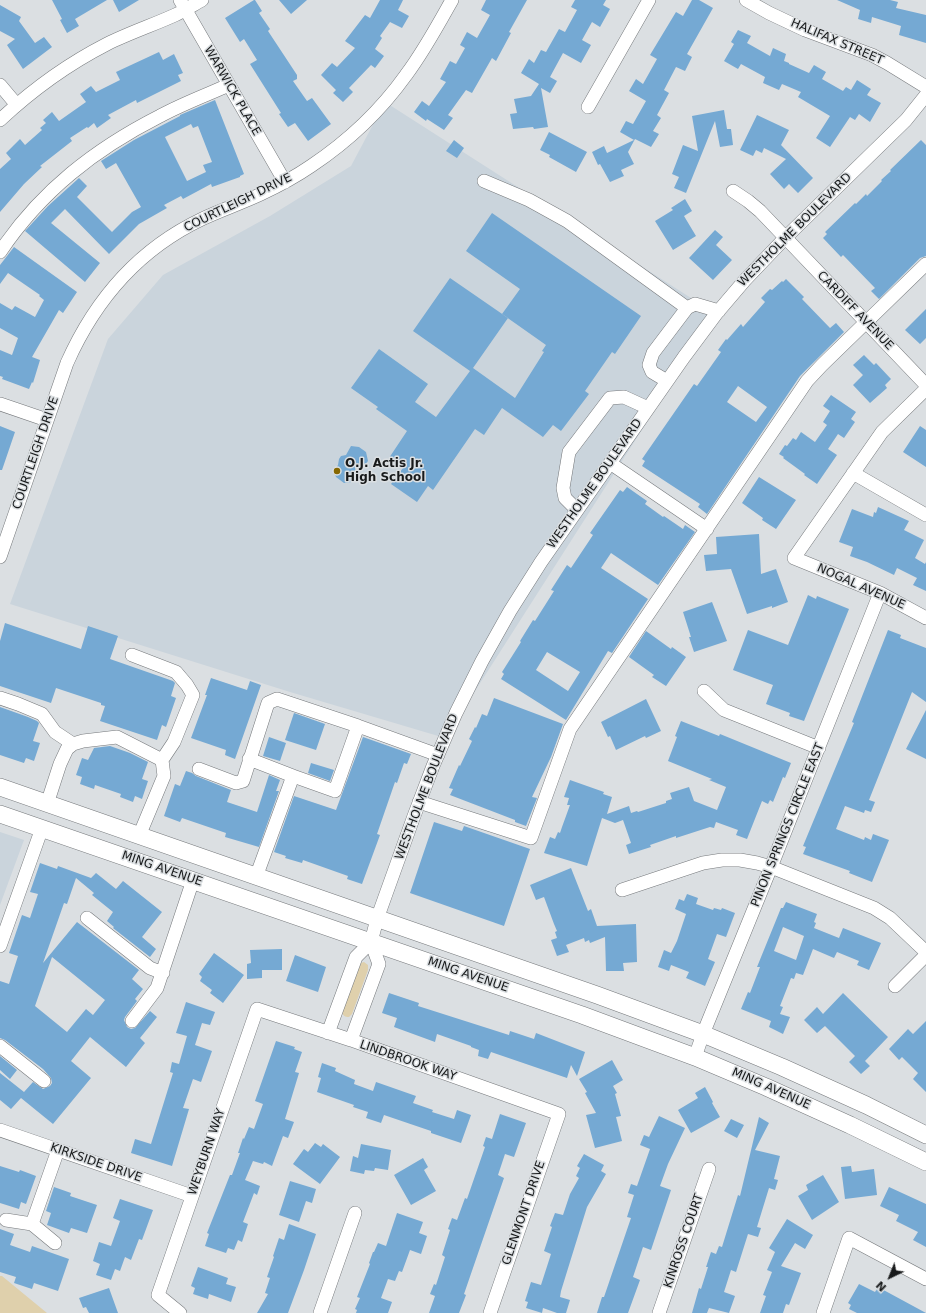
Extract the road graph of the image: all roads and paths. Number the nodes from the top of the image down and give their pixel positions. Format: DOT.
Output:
graph roads {
  1 [pos="202,0"];
  2 [pos="452,0"];
  3 [pos="649,0"];
  4 [pos="746,0"];
  5 [pos="183,5"];
  6 [pos="0,85"];
  7 [pos="229,85"];
  8 [pos="926,88"];
  9 [pos="926,96"];
  10 [pos="16,104"];
  11 [pos="588,107"];
  12 [pos="0,120"];
  13 [pos="484,181"];
  14 [pos="285,182"];
  15 [pos="733,191"];
  16 [pos="785,238"];
  17 [pos="0,252"];
  18 [pos="926,264"];
  19 [pos="687,308"];
  20 [pos="718,311"];
  21 [pos="867,323"];
  22 [pos="667,381"];
  23 [pos="926,384"];
  24 [pos="926,389"];
  25 [pos="0,404"];
  26 [pos="648,408"];
  27 [pos="47,420"];
  28 [pos="610,463"];
  29 [pos="853,473"];
  30 [pos="577,510"];
  31 [pos="926,515"];
  32 [pos="707,528"];
  33 [pos="0,558"];
  34 [pos="880,593"];
  35 [pos="926,618"];
  36 [pos="132,654"];
  37 [pos="704,691"];
  38 [pos="0,698"];
  39 [pos="358,726"];
  40 [pos="72,744"];
  41 [pos="819,748"];
  42 [pos="438,755"];
  43 [pos="249,759"];
  44 [pos="162,760"];
  45 [pos="200,769"];
  46 [pos="293,776"];
  47 [pos="0,787"];
  48 [pos="419,802"];
  49 [pos="46,804"];
  50 [pos="0,814"];
  51 [pos="42,828"];
  52 [pos="139,836"];
  53 [pos="771,867"];
  54 [pos="256,877"];
  55 [pos="193,880"];
  56 [pos="622,890"];
  57 [pos="87,918"];
  58 [pos="377,919"];
  59 [pos="372,942"];
  60 [pos="0,946"];
  61 [pos="926,952"];
  62 [pos="926,955"];
  63 [pos="162,973"];
  64 [pos="895,986"];
  65 [pos="257,1009"];
  66 [pos="132,1021"];
  67 [pos="328,1033"];
  68 [pos="703,1034"];
  69 [pos="351,1040"];
  70 [pos="0,1046"];
  71 [pos="695,1057"];
  72 [pos="44,1081"];
  73 [pos="559,1114"];
  74 [pos="0,1130"];
  75 [pos="926,1135"];
  76 [pos="58,1150"];
  77 [pos="926,1162"];
  78 [pos="709,1169"];
  79 [pos="192,1196"];
  80 [pos="355,1213"];
  81 [pos="6,1220"];
  82 [pos="32,1224"];
  83 [pos="55,1242"];
  84 [pos="926,1279"];
  85 [pos="180,1313"];
  86 [pos="320,1313"];
  87 [pos="490,1313"];
  88 [pos="659,1313"];
  89 [pos="823,1313"];
  1 -- 5 [label="street"];
  2 -- 14 [label="street, COURTLEIGH DRIVE"];
  3 -- 11 [label="street"];
  4 -- 8 [label="street, HALIFAX STREET"];
  5 -- 7 [label="street, WARWICK PLACE"];
  5 -- 10 [label="street"];
  6 -- 10 [label="street"];
  7 -- 14 [label="street, WARWICK PLACE"];
  7 -- 17 [label="street"];
  9 -- 16 [label="street, WESTHOLME BOULEVARD"];
  10 -- 12 [label="street"];
  13 -- 19 [label="street"];
  14 -- 27 [label="street, COURTLEIGH DRIVE"];
  15 -- 16 [label="street, CARDIFF AVENUE"];
  16 -- 20 [label="street, WESTHOLME BOULEVARD"];
  16 -- 21 [label="street, CARDIFF AVENUE"];
  18 -- 21 [label="street"];
  19 -- 20 [label="street"];
  19 -- 22 [label="street"];
  20 -- 22 [label="street, WESTHOLME BOULEVARD"];
  21 -- 23 [label="street, CARDIFF AVENUE"];
  21 -- 32 [label="street"];
  22 -- 26 [label="street, WESTHOLME BOULEVARD"];
  24 -- 29 [label="street"];
  25 -- 27 [label="street"];
  26 -- 28 [label="street, WESTHOLME BOULEVARD"];
  26 -- 30 [label="street"];
  27 -- 33 [label="street, COURTLEIGH DRIVE"];
  28 -- 30 [label="street, WESTHOLME BOULEVARD"];
  28 -- 32 [label="street"];
  29 -- 31 [label="street"];
  29 -- 34 [label="street, NOGAL AVENUE"];
  30 -- 42 [label="street, WESTHOLME BOULEVARD"];
  32 -- 48 [label="street"];
  34 -- 35 [label="street, NOGAL AVENUE"];
  34 -- 41 [label="street, PINON SPRINGS CIRCLE EAST"];
  36 -- 44 [label="street"];
  37 -- 41 [label="street"];
  38 -- 40 [label="street"];
  39 -- 42 [label="street"];
  39 -- 43 [label="street"];
  39 -- 46 [label="street"];
  40 -- 44 [label="street"];
  40 -- 49 [label="street"];
  41 -- 53 [label="street, PINON SPRINGS CIRCLE EAST"];
  42 -- 48 [label="street, WESTHOLME BOULEVARD"];
  43 -- 45 [label="street"];
  43 -- 46 [label="street"];
  44 -- 52 [label="street"];
  46 -- 54 [label="street"];
  47 -- 49 [label="main road, MING AVENUE"];
  48 -- 58 [label="street, WESTHOLME BOULEVARD"];
  49 -- 52 [label="main road, MING AVENUE"];
  50 -- 51 [label="main road, MING AVENUE"];
  51 -- 55 [label="main road, MING AVENUE"];
  51 -- 60 [label="street"];
  52 -- 54 [label="main road, MING AVENUE"];
  53 -- 56 [label="street"];
  53 -- 61 [label="street"];
  53 -- 68 [label="street, PINON SPRINGS CIRCLE EAST"];
  54 -- 58 [label="main road, MING AVENUE"];
  55 -- 59 [label="main road, MING AVENUE"];
  55 -- 63 [label="street"];
  57 -- 63 [label="street"];
  58 -- 59 [label="street, WESTHOLME BOULEVARD"];
  58 -- 68 [label="main road, MING AVENUE"];
  59 -- 67 [label="street"];
  59 -- 69 [label="street, WESTHOLME BOULEVARD"];
  59 -- 71 [label="main road, MING AVENUE"];
  62 -- 64 [label="street"];
  63 -- 66 [label="street"];
  65 -- 67 [label="street, LINDBROOK WAY"];
  65 -- 79 [label="street, WEYBURN WAY"];
  67 -- 69 [label="street, LINDBROOK WAY"];
  68 -- 71 [label="street, PINON SPRINGS CIRCLE EAST"];
  68 -- 75 [label="main road, MING AVENUE"];
  69 -- 73 [label="street, LINDBROOK WAY"];
  70 -- 72 [label="street"];
  71 -- 77 [label="main road, MING AVENUE"];
  73 -- 87 [label="street, GLENMONT DRIVE"];
  74 -- 76 [label="street, KIRKSIDE DRIVE"];
  76 -- 79 [label="street, KIRKSIDE DRIVE"];
  76 -- 82 [label="street"];
  78 -- 88 [label="street, KINROSS COURT"];
  79 -- 85 [label="street, WEYBURN WAY"];
  80 -- 86 [label="street"];
  81 -- 82 [label="street"];
  82 -- 83 [label="street"];
  84 -- 89 [label="street"];
}
